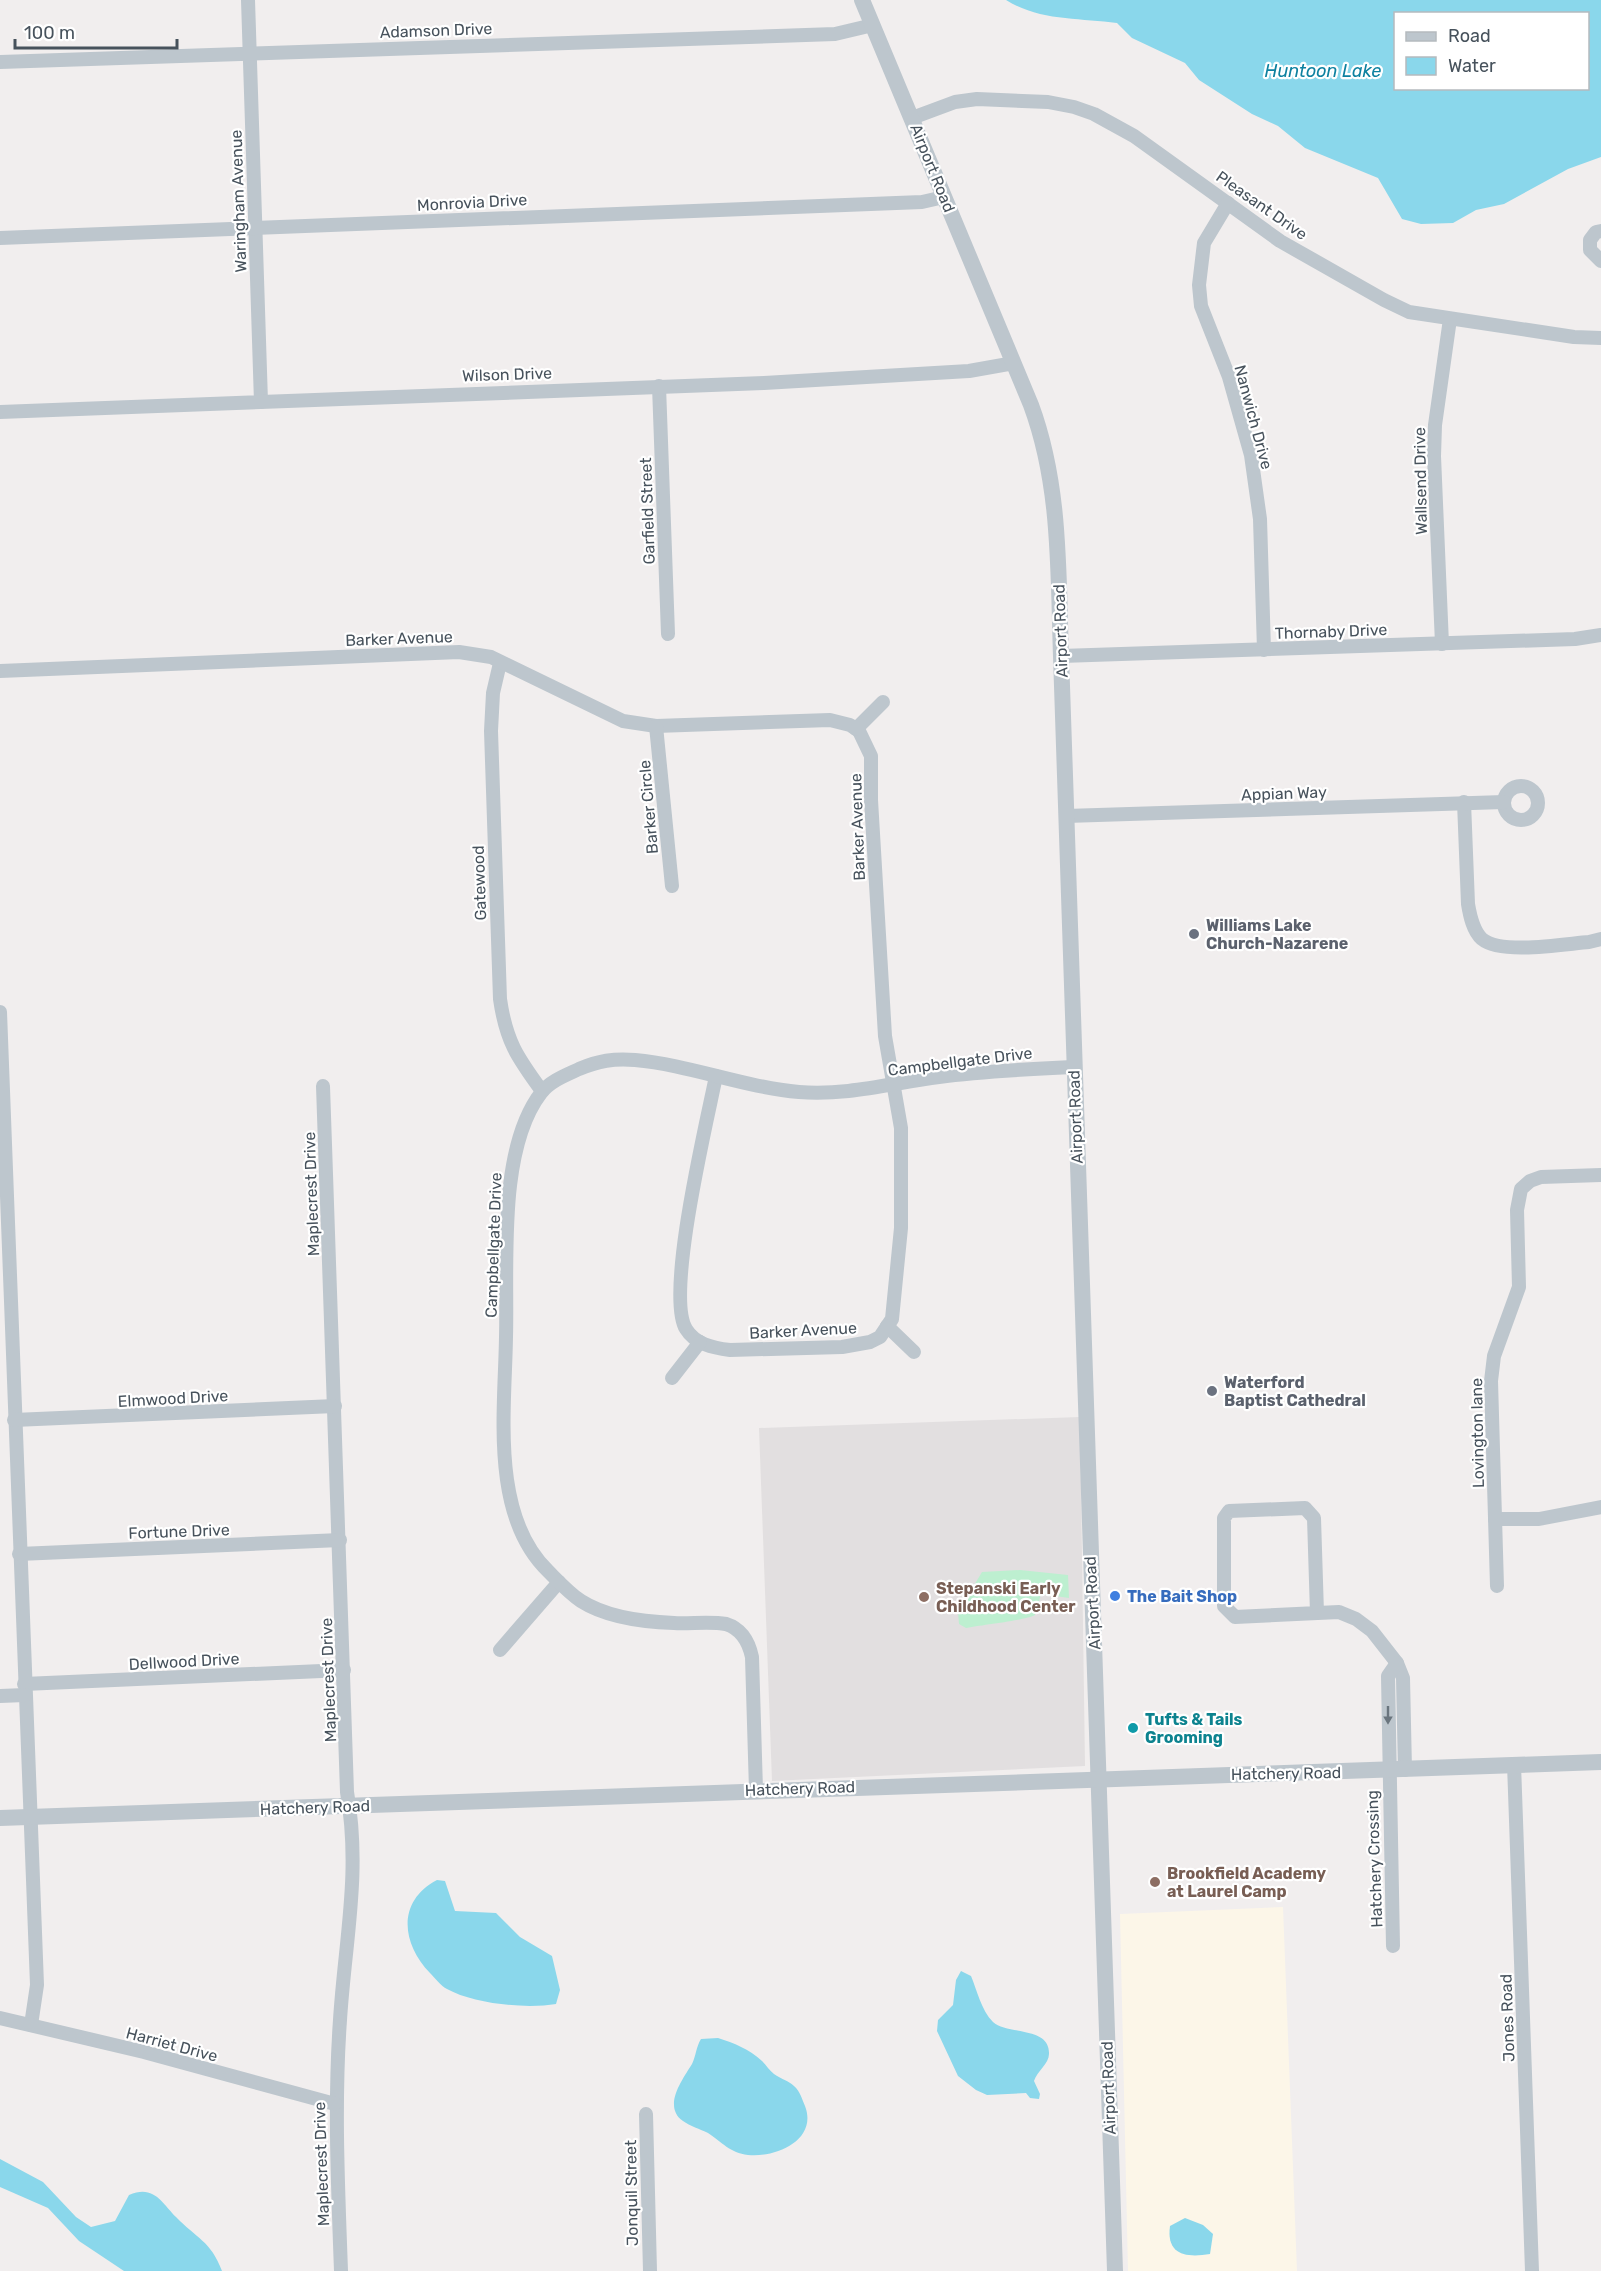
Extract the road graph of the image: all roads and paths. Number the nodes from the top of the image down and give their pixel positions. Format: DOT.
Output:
graph roads {
  1 [pos="248,0"];
  2 [pos="862,0"];
  3 [pos="873,25"];
  4 [pos="250,54"];
  5 [pos="0,62"];
  6 [pos="912,118"];
  7 [pos="944,197"];
  8 [pos="1228,203"];
  9 [pos="255,229"];
  10 [pos="1601,231"];
  11 [pos="0,238"];
  12 [pos="1601,261"];
  13 [pos="1450,319"];
  14 [pos="1601,338"];
  15 [pos="1014,363"];
  16 [pos="659,386"];
  17 [pos="261,402"];
  18 [pos="0,412"];
  19 [pos="668,634"];
  20 [pos="1601,635"];
  21 [pos="1442,644"];
  22 [pos="1264,650"];
  23 [pos="1061,656"];
  24 [pos="500,663"];
  25 [pos="0,671"];
  26 [pos="883,702"];
  27 [pos="657,726"];
  28 [pos="856,729"];
  29 [pos="1464,802"];
  30 [pos="1504,802"];
  31 [pos="1066,816"];
  32 [pos="672,886"];
  33 [pos="1601,939"];
  34 [pos="0,1012"];
  35 [pos="1074,1067"];
  36 [pos="716,1076"];
  37 [pos="323,1086"];
  38 [pos="892,1086"];
  39 [pos="542,1091"];
  40 [pos="1,1095"];
  41 [pos="1601,1175"];
  42 [pos="4,1269"];
  43 [pos="887,1326"];
  44 [pos="700,1342"];
  45 [pos="914,1352"];
  46 [pos="672,1378"];
  47 [pos="335,1406"];
  48 [pos="14,1420"];
  49 [pos="7,1441"];
  50 [pos="1601,1507"];
  51 [pos="1495,1519"];
  52 [pos="340,1540"];
  53 [pos="19,1554"];
  54 [pos="559,1582"];
  55 [pos="1497,1586"];
  56 [pos="1317,1613"];
  57 [pos="500,1650"];
  58 [pos="1397,1663"];
  59 [pos="344,1670"];
  60 [pos="25,1690"];
  61 [pos="0,1696"];
  62 [pos="1601,1762"];
  63 [pos="1514,1764"];
  64 [pos="1405,1770"];
  65 [pos="1388,1771"];
  66 [pos="1097,1778"];
  67 [pos="756,1790"];
  68 [pos="350,1805"];
  69 [pos="30,1817"];
  70 [pos="0,1818"];
  71 [pos="1393,1946"];
  72 [pos="0,2018"];
  73 [pos="31,2025"];
  74 [pos="335,2104"];
  75 [pos="646,2114"];
  76 [pos="341,2271"];
  77 [pos="650,2271"];
  78 [pos="1115,2271"];
  79 [pos="1532,2271"];
  1 -- 4 [label="street, Waringham Avenue"];
  2 -- 3 [label="street, Airport Road"];
  3 -- 4 [label="street, Adamson Drive"];
  3 -- 6 [label="street, Airport Road"];
  4 -- 5 [label="street, Adamson Drive"];
  4 -- 9 [label="street, Waringham Avenue"];
  6 -- 7 [label="street, Airport Road"];
  6 -- 8 [label="street, Pleasant Drive"];
  7 -- 9 [label="street, Monrovia Drive"];
  7 -- 15 [label="street, Airport Road"];
  8 -- 13 [label="street, Pleasant Drive"];
  8 -- 22 [label="street, Nanwich Drive"];
  9 -- 11 [label="street, Monrovia Drive"];
  9 -- 17 [label="street, Waringham Avenue"];
  10 -- 12 [label="street"];
  13 -- 14 [label="street, Pleasant Drive"];
  13 -- 21 [label="street, Wallsend Drive"];
  15 -- 16 [label="street, Wilson Drive"];
  15 -- 23 [label="street, Airport Road"];
  16 -- 17 [label="street, Wilson Drive"];
  16 -- 19 [label="street, Garfield Street"];
  17 -- 18 [label="street, Wilson Drive"];
  20 -- 21 [label="street, Thornaby Drive"];
  21 -- 22 [label="street, Thornaby Drive"];
  22 -- 23 [label="street, Thornaby Drive"];
  23 -- 31 [label="street, Airport Road"];
  24 -- 25 [label="street, Barker Avenue"];
  24 -- 27 [label="street, Barker Avenue"];
  24 -- 39 [label="street, Gatewood"];
  26 -- 28 [label="street"];
  27 -- 28 [label="street, Barker Avenue"];
  27 -- 32 [label="street, Barker Circle"];
  28 -- 38 [label="street, Barker Avenue"];
  29 -- 30 [label="street, Appian Way"];
  29 -- 31 [label="street, Appian Way"];
  29 -- 33 [label="street"];
  31 -- 35 [label="street, Airport Road"];
  34 -- 40 [label="street"];
  35 -- 38 [label="street, Campbellgate Drive"];
  35 -- 66 [label="street, Airport Road"];
  36 -- 38 [label="street, Campbellgate Drive"];
  36 -- 39 [label="street, Campbellgate Drive"];
  36 -- 44 [label="street"];
  37 -- 47 [label="street, Maplecrest Drive"];
  38 -- 43 [label="street, Barker Avenue"];
  39 -- 54 [label="street, Campbellgate Drive"];
  40 -- 42 [label="street"];
  41 -- 51 [label="street, Lovington lane"];
  42 -- 48 [label="street"];
  43 -- 44 [label="street, Barker Avenue"];
  43 -- 45 [label="street"];
  44 -- 46 [label="street"];
  47 -- 48 [label="street, Elmwood Drive"];
  47 -- 52 [label="street, Maplecrest Drive"];
  48 -- 49 [label="street"];
  49 -- 53 [label="street"];
  50 -- 51 [label="street"];
  51 -- 55 [label="street, Lovington lane"];
  52 -- 53 [label="street, Fortune Drive"];
  52 -- 59 [label="street, Maplecrest Drive"];
  53 -- 60 [label="street"];
  54 -- 57 [label="street"];
  54 -- 67 [label="street, Campbellgate Drive"];
  56 -- 56 [label="street"];
  56 -- 58 [label="street"];
  58 -- 64 [label="street"];
  58 -- 65 [label="street, Hatchery Crossing, one-way"];
  59 -- 60 [label="street, Dellwood Drive"];
  59 -- 68 [label="street, Maplecrest Drive"];
  60 -- 61 [label="street, Dellwood Drive"];
  60 -- 69 [label="street"];
  62 -- 63 [label="street, Hatchery Road"];
  63 -- 64 [label="street, Hatchery Road"];
  63 -- 79 [label="street, Jones Road"];
  64 -- 65 [label="street, Hatchery Road"];
  65 -- 66 [label="street, Hatchery Road"];
  65 -- 71 [label="street, Hatchery Crossing"];
  66 -- 67 [label="street, Hatchery Road"];
  66 -- 78 [label="street, Airport Road"];
  67 -- 68 [label="street, Hatchery Road"];
  68 -- 69 [label="street, Hatchery Road"];
  68 -- 74 [label="street, Maplecrest Drive"];
  69 -- 70 [label="street, Hatchery Road"];
  69 -- 73 [label="street"];
  72 -- 73 [label="street, Harriet Drive"];
  73 -- 74 [label="street, Harriet Drive"];
  74 -- 76 [label="street, Maplecrest Drive"];
  75 -- 77 [label="street, Jonquil Street"];
}
